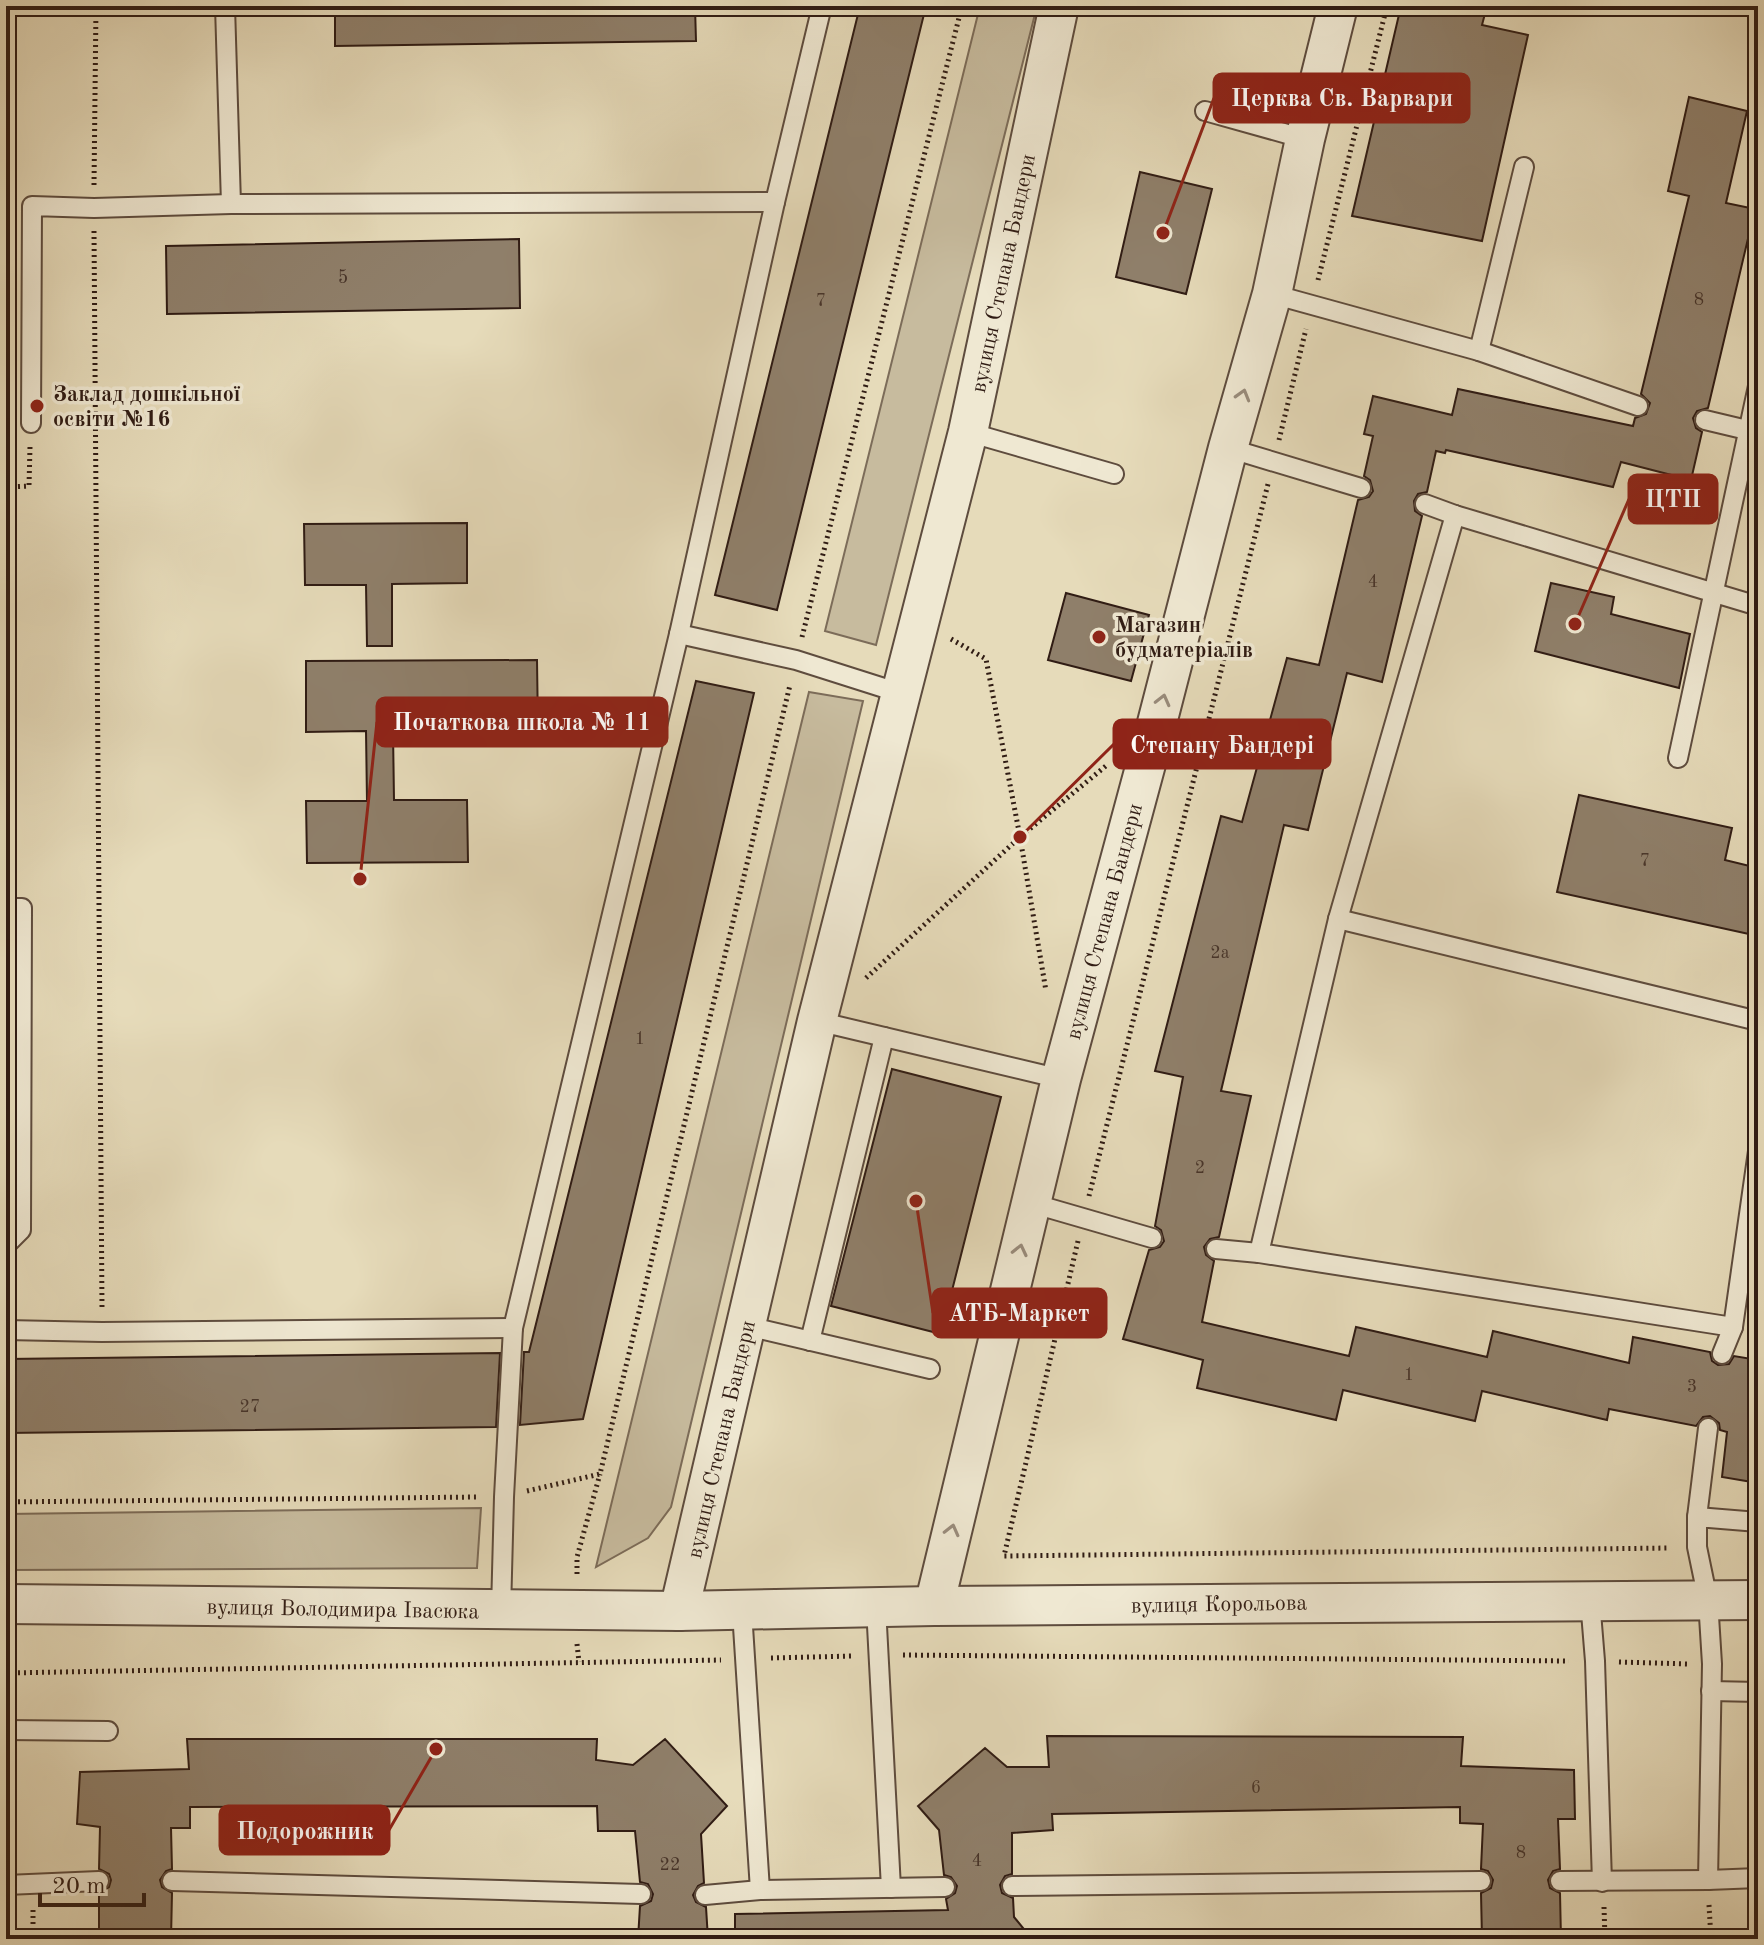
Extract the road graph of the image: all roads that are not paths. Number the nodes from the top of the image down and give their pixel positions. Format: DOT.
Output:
graph roads {
  1 [pos="225,6"];
  2 [pos="822,6"];
  3 [pos="1059,6"];
  4 [pos="1338,6"];
  5 [pos="1205,111"];
  6 [pos="1305,139"];
  7 [pos="1524,167"];
  8 [pos="775,202"];
  9 [pos="231,204"];
  10 [pos="1272,294"];
  11 [pos="1479,351"];
  12 [pos="1758,386"];
  13 [pos="1638,406"];
  14 [pos="1705,420"];
  15 [pos="31,423"];
  16 [pos="1747,430"];
  17 [pos="968,432"];
  18 [pos="1228,448"];
  19 [pos="1114,474"];
  20 [pos="1361,488"];
  21 [pos="1425,504"];
  22 [pos="1455,515"];
  23 [pos="1713,592"];
  24 [pos="1758,606"];
  25 [pos="679,634"];
  26 [pos="903,694"];
  27 [pos="1678,758"];
  28 [pos="6,908"];
  29 [pos="1338,919"];
  30 [pos="817,1021"];
  31 [pos="1758,1021"];
  32 [pos="884,1037"];
  33 [pos="1061,1079"];
  34 [pos="1758,1151"];
  35 [pos="1031,1203"];
  36 [pos="1152,1238"];
  37 [pos="6,1245"];
  38 [pos="1216,1249"];
  39 [pos="1259,1253"];
  40 [pos="747,1326"];
  41 [pos="1733,1327"];
  42 [pos="513,1328"];
  43 [pos="6,1330"];
  44 [pos="810,1341"];
  45 [pos="1722,1354"];
  46 [pos="930,1369"];
  47 [pos="1708,1428"];
  48 [pos="1697,1517"];
  49 [pos="1758,1522"];
  50 [pos="1590,1600"];
  51 [pos="1708,1600"];
  52 [pos="1758,1600"];
  53 [pos="6,1604"];
  54 [pos="934,1606"];
  55 [pos="876,1607"];
  56 [pos="501,1611"];
  57 [pos="679,1611"];
  58 [pos="742,1611"];
  59 [pos="1711,1691"];
  60 [pos="1758,1692"];
  61 [pos="6,1730"];
  62 [pos="108,1731"];
  63 [pos="1758,1878"];
  64 [pos="1708,1880"];
  65 [pos="99,1881"];
  66 [pos="172,1881"];
  67 [pos="1481,1881"];
  68 [pos="1560,1881"];
  69 [pos="1602,1882"];
  70 [pos="6,1885"];
  71 [pos="1012,1886"];
  72 [pos="945,1887"];
  73 [pos="891,1888"];
  74 [pos="760,1890"];
  75 [pos="641,1894"];
  76 [pos="727,1894"];
  77 [pos="705,1895"];
  78 [pos="728,1914"];
  1 -- 9 [label="lane"];
  2 -- 8 [label="lane"];
  3 -- 17 [label="street, вулиця Степана Бандери"];
  4 -- 6 [label="street, вулиця Степана Бандери"];
  5 -- 6 [label="lane"];
  6 -- 10 [label="street, вулиця Степана Бандери"];
  7 -- 11 [label="lane"];
  8 -- 9 [label="lane"];
  8 -- 25 [label="lane"];
  9 -- 15 [label="lane"];
  10 -- 11 [label="lane"];
  18 -- 10 [label="street, вулиця Степана Бандери, one-way"];
  11 -- 13 [label="lane"];
  12 -- 16 [label="lane"];
  14 -- 16 [label="lane"];
  16 -- 23 [label="lane"];
  17 -- 19 [label="lane"];
  17 -- 26 [label="street, вулиця Степана Бандери"];
  18 -- 20 [label="lane"];
  33 -- 18 [label="street, вулиця Степана Бандери, one-way"];
  21 -- 22 [label="lane"];
  22 -- 23 [label="lane"];
  22 -- 29 [label="lane"];
  23 -- 24 [label="lane"];
  23 -- 27 [label="lane"];
  25 -- 26 [label="lane"];
  25 -- 42 [label="lane"];
  26 -- 30 [label="street, вулиця Степана Бандери"];
  28 -- 37 [label="lane"];
  29 -- 31 [label="lane"];
  29 -- 39 [label="lane"];
  30 -- 32 [label="lane"];
  30 -- 40 [label="street, вулиця Степана Бандери"];
  32 -- 33 [label="lane"];
  32 -- 44 [label="lane"];
  33 -- 35 [label="street, вулиця Степана Бандери"];
  34 -- 41 [label="lane"];
  35 -- 36 [label="lane"];
  54 -- 35 [label="street, вулиця Степана Бандери, one-way"];
  38 -- 39 [label="lane"];
  39 -- 41 [label="lane"];
  40 -- 44 [label="lane"];
  40 -- 57 [label="street, вулиця Степана Бандери"];
  41 -- 45 [label="lane"];
  42 -- 43 [label="lane"];
  42 -- 56 [label="lane"];
  44 -- 46 [label="lane"];
  47 -- 48 [label="lane"];
  48 -- 49 [label="lane"];
  48 -- 51 [label="lane"];
  50 -- 51 [label="street, вулиця Корольова"];
  50 -- 54 [label="street, вулиця Корольова"];
  50 -- 69 [label="lane"];
  51 -- 52 [label="street, вулиця Корольова"];
  51 -- 59 [label="lane"];
  53 -- 56 [label="street, вулиця Володимира Івасюка"];
  54 -- 55 [label="street, вулиця Корольова"];
  55 -- 58 [label="street, вулиця Корольова"];
  55 -- 73 [label="lane"];
  56 -- 57 [label="street, вулиця Володимира Івасюка"];
  57 -- 58 [label="street, вулиця Корольова"];
  58 -- 74 [label="lane"];
  59 -- 60 [label="lane"];
  59 -- 64 [label="lane"];
  61 -- 62 [label="lane"];
  63 -- 64 [label="lane"];
  64 -- 69 [label="lane"];
  65 -- 70 [label="lane"];
  66 -- 75 [label="lane"];
  67 -- 71 [label="lane"];
  68 -- 69 [label="lane"];
  72 -- 73 [label="lane"];
  73 -- 74 [label="lane"];
  74 -- 76 [label="lane"];
  76 -- 77 [label="lane"];
  76 -- 78 [label="lane"];
}
